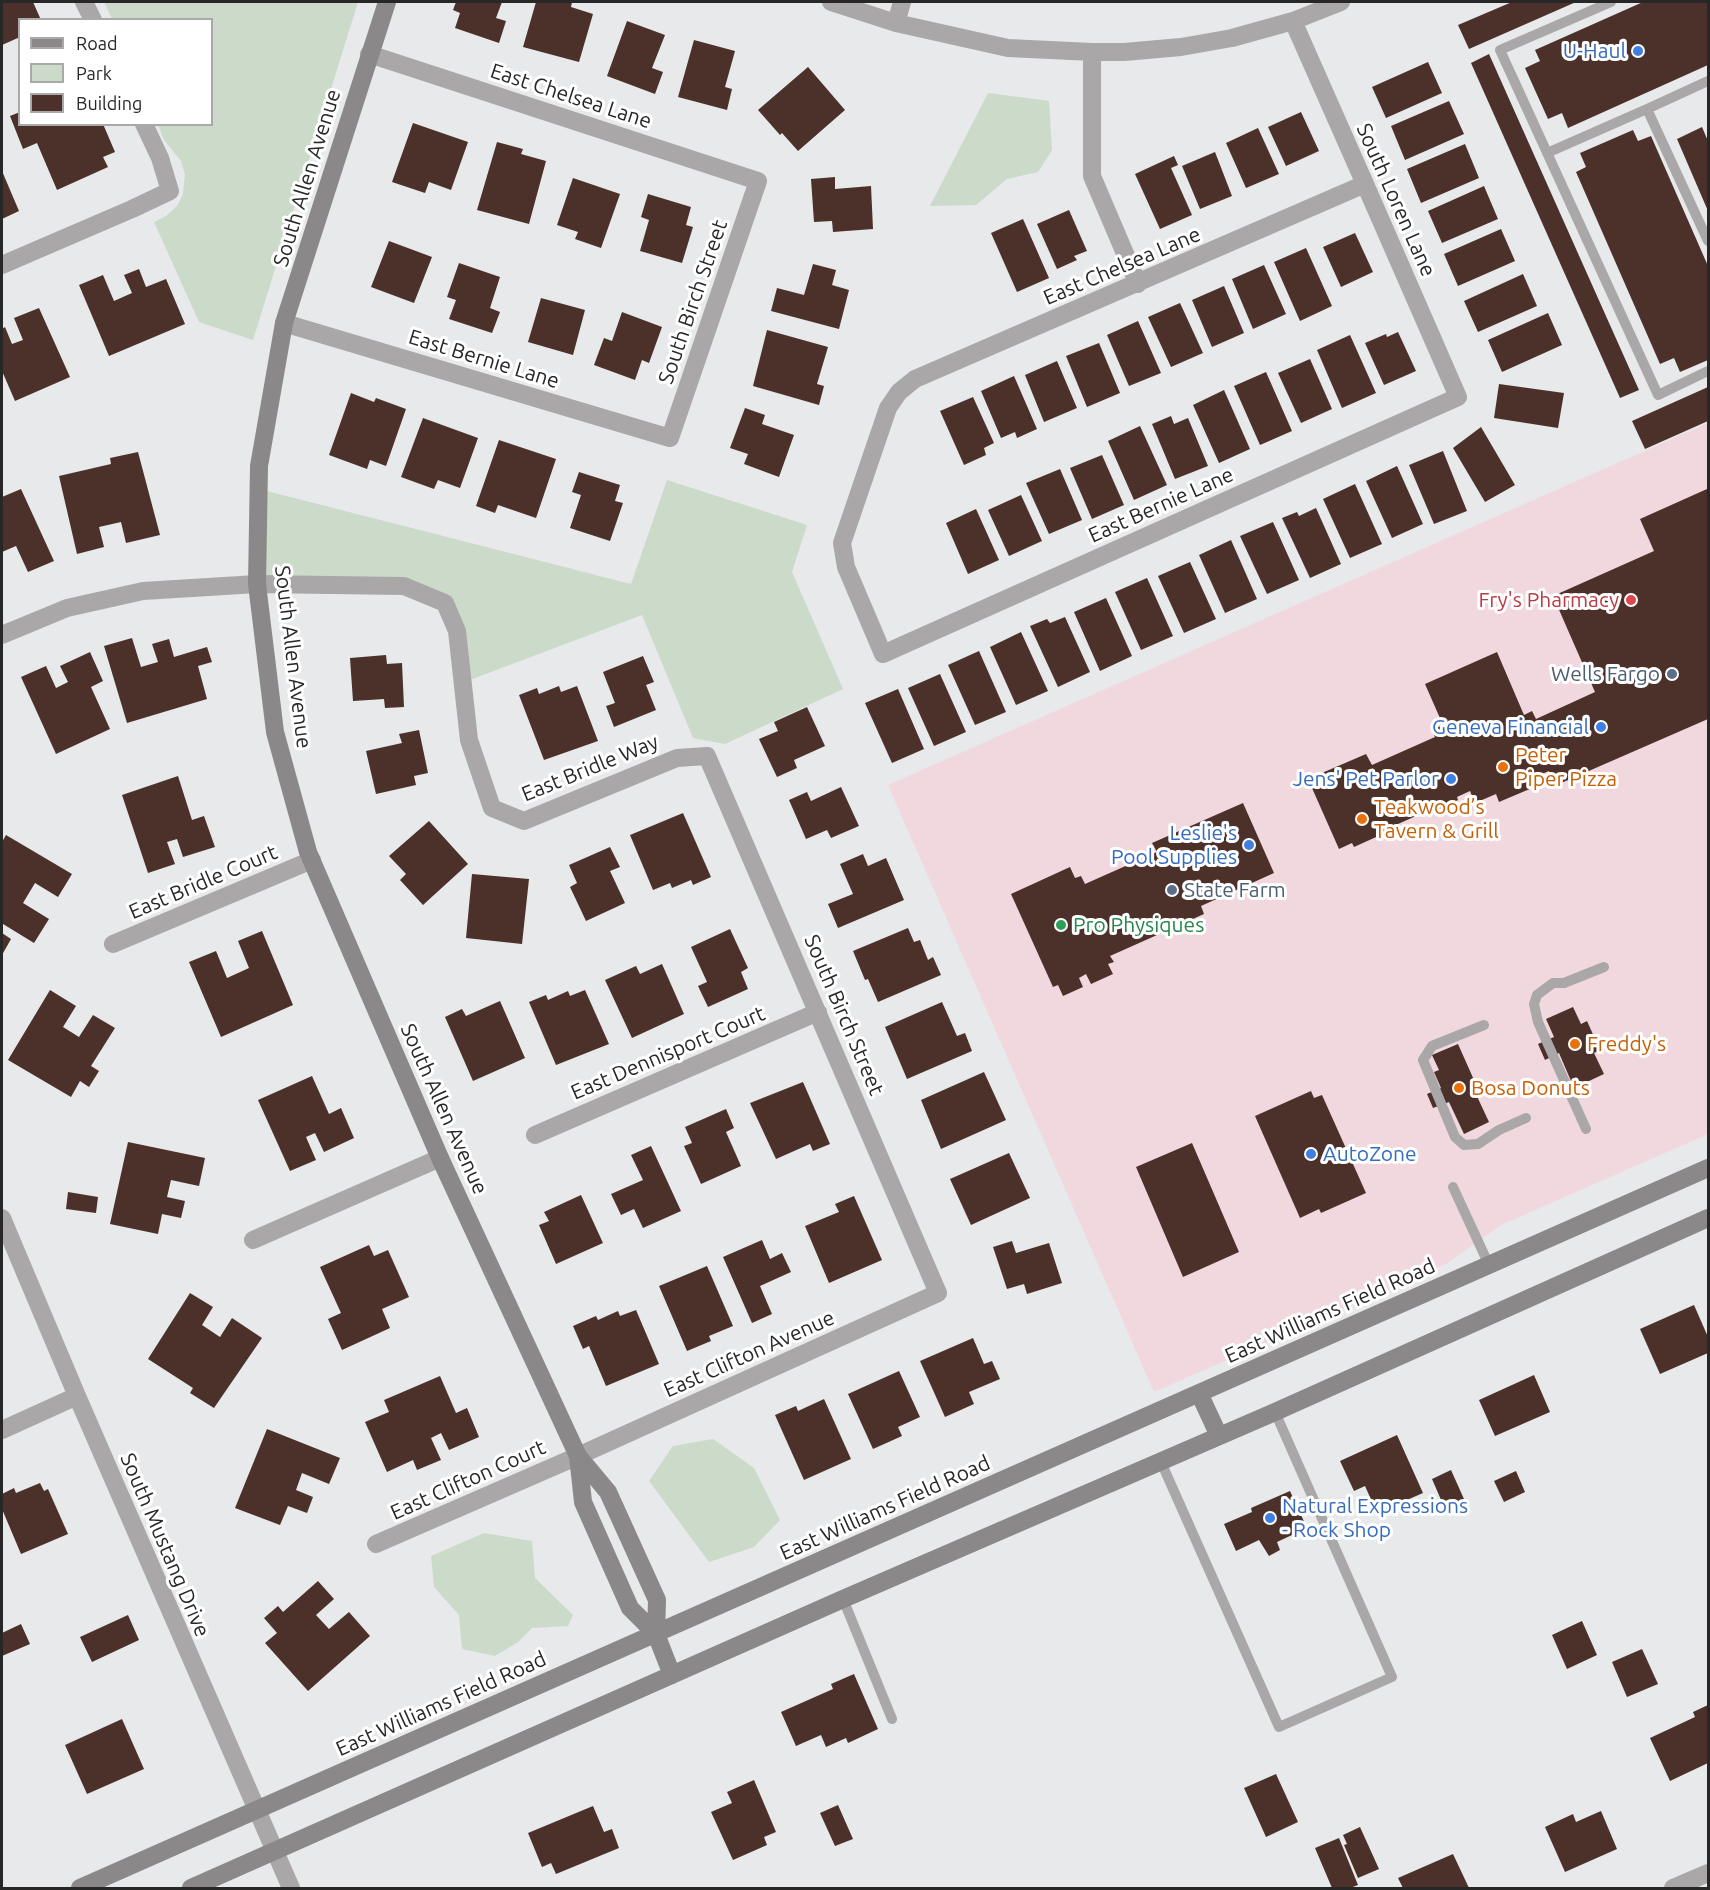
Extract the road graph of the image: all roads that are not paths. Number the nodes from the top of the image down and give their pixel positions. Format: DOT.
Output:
graph roads {
  1 [pos="84,2"];
  2 [pos="387,2"];
  3 [pos="831,2"];
  4 [pos="902,2"];
  5 [pos="1341,2"];
  6 [pos="1611,2"];
  7 [pos="92,18"];
  8 [pos="1293,21"];
  9 [pos="896,23"];
  10 [pos="1092,52"];
  11 [pos="369,54"];
  12 [pos="1708,81"];
  13 [pos="1647,109"];
  14 [pos="145,126"];
  15 [pos="1547,153"];
  16 [pos="758,181"];
  17 [pos="1365,184"];
  18 [pos="1708,241"];
  19 [pos="2,265"];
  20 [pos="1138,284"];
  21 [pos="284,323"];
  22 [pos="1708,371"];
  23 [pos="1458,397"];
  24 [pos="670,438"];
  25 [pos="257,584"];
  26 [pos="2,635"];
  27 [pos="883,654"];
  28 [pos="707,756"];
  29 [pos="312,860"];
  30 [pos="113,944"];
  31 [pos="1604,967"];
  32 [pos="818,1012"];
  33 [pos="1484,1025"];
  34 [pos="1526,1118"];
  35 [pos="1586,1129"];
  36 [pos="535,1135"];
  37 [pos="440,1158"];
  38 [pos="1708,1168"];
  39 [pos="1453,1188"];
  40 [pos="2,1218"];
  41 [pos="1708,1218"];
  42 [pos="253,1240"];
  43 [pos="1489,1265"];
  44 [pos="938,1293"];
  45 [pos="1199,1393"];
  46 [pos="77,1396"];
  47 [pos="1275,1412"];
  48 [pos="2,1430"];
  49 [pos="1219,1436"];
  50 [pos="578,1456"];
  51 [pos="1161,1461"];
  52 [pos="376,1544"];
  53 [pos="843,1599"];
  54 [pos="656,1634"];
  55 [pos="672,1675"];
  56 [pos="892,1719"];
  57 [pos="256,1811"];
  58 [pos="275,1852"];
  59 [pos="1708,1873"];
  60 [pos="80,1888"];
  61 [pos="191,1888"];
  62 [pos="291,1888"];
  63 [pos="1673,1888"];
  1 -- 7 [label="street"];
  2 -- 11 [label="main road, South Allen Avenue"];
  3 -- 9 [label="street"];
  4 -- 9 [label="street"];
  5 -- 8 [label="street"];
  6 -- 15 [label="lane"];
  8 -- 10 [label="street"];
  8 -- 17 [label="street, South Loren Lane"];
  9 -- 10 [label="street"];
  10 -- 20 [label="street"];
  11 -- 16 [label="street, East Chelsea Lane"];
  11 -- 21 [label="main road, South Allen Avenue"];
  12 -- 13 [label="lane"];
  13 -- 15 [label="lane"];
  13 -- 18 [label="lane"];
  14 -- 19 [label="street"];
  15 -- 22 [label="lane"];
  16 -- 24 [label="street, South Birch Street"];
  17 -- 20 [label="street, East Chelsea Lane"];
  17 -- 23 [label="street, South Loren Lane"];
  20 -- 27 [label="street, East Chelsea Lane"];
  21 -- 24 [label="street, East Bernie Lane"];
  21 -- 25 [label="main road, South Allen Avenue"];
  23 -- 27 [label="street, East Bernie Lane"];
  25 -- 26 [label="street"];
  25 -- 28 [label="street, East Bridle Way"];
  25 -- 29 [label="main road, South Allen Avenue"];
  28 -- 32 [label="street, South Birch Street"];
  29 -- 30 [label="street, East Bridle Court"];
  29 -- 37 [label="main road, South Allen Avenue"];
  31 -- 35 [label="lane"];
  32 -- 36 [label="street, East Dennisport Court"];
  32 -- 44 [label="street, South Birch Street"];
  33 -- 34 [label="lane"];
  37 -- 42 [label="street"];
  37 -- 50 [label="main road, South Allen Avenue"];
  38 -- 43 [label="main road, East Williams Field Road"];
  39 -- 43 [label="lane"];
  40 -- 46 [label="street, South Mustang Drive"];
  41 -- 47 [label="main road"];
  43 -- 45 [label="main road, East Williams Field Road"];
  44 -- 50 [label="street, East Clifton Avenue"];
  45 -- 49 [label="main road"];
  45 -- 54 [label="main road, East Williams Field Road"];
  46 -- 48 [label="street"];
  46 -- 57 [label="street, South Mustang Drive"];
  47 -- 49 [label="main road"];
  47 -- 51 [label="lane"];
  49 -- 51 [label="main road"];
  50 -- 52 [label="street, East Clifton Court"];
  50 -- 54 [label="main road, South Allen Avenue"];
  50 -- 54 [label="main road, South Allen Avenue"];
  51 -- 53 [label="main road"];
  53 -- 55 [label="main road"];
  53 -- 56 [label="lane"];
  54 -- 55 [label="main road, South Allen Avenue"];
  54 -- 57 [label="main road, East Williams Field Road"];
  55 -- 58 [label="main road"];
  57 -- 58 [label="street, South Mustang Drive"];
  57 -- 60 [label="main road, East Williams Field Road"];
  58 -- 61 [label="main road"];
  58 -- 62 [label="street, South Mustang Drive"];
  59 -- 63 [label="street"];
}
